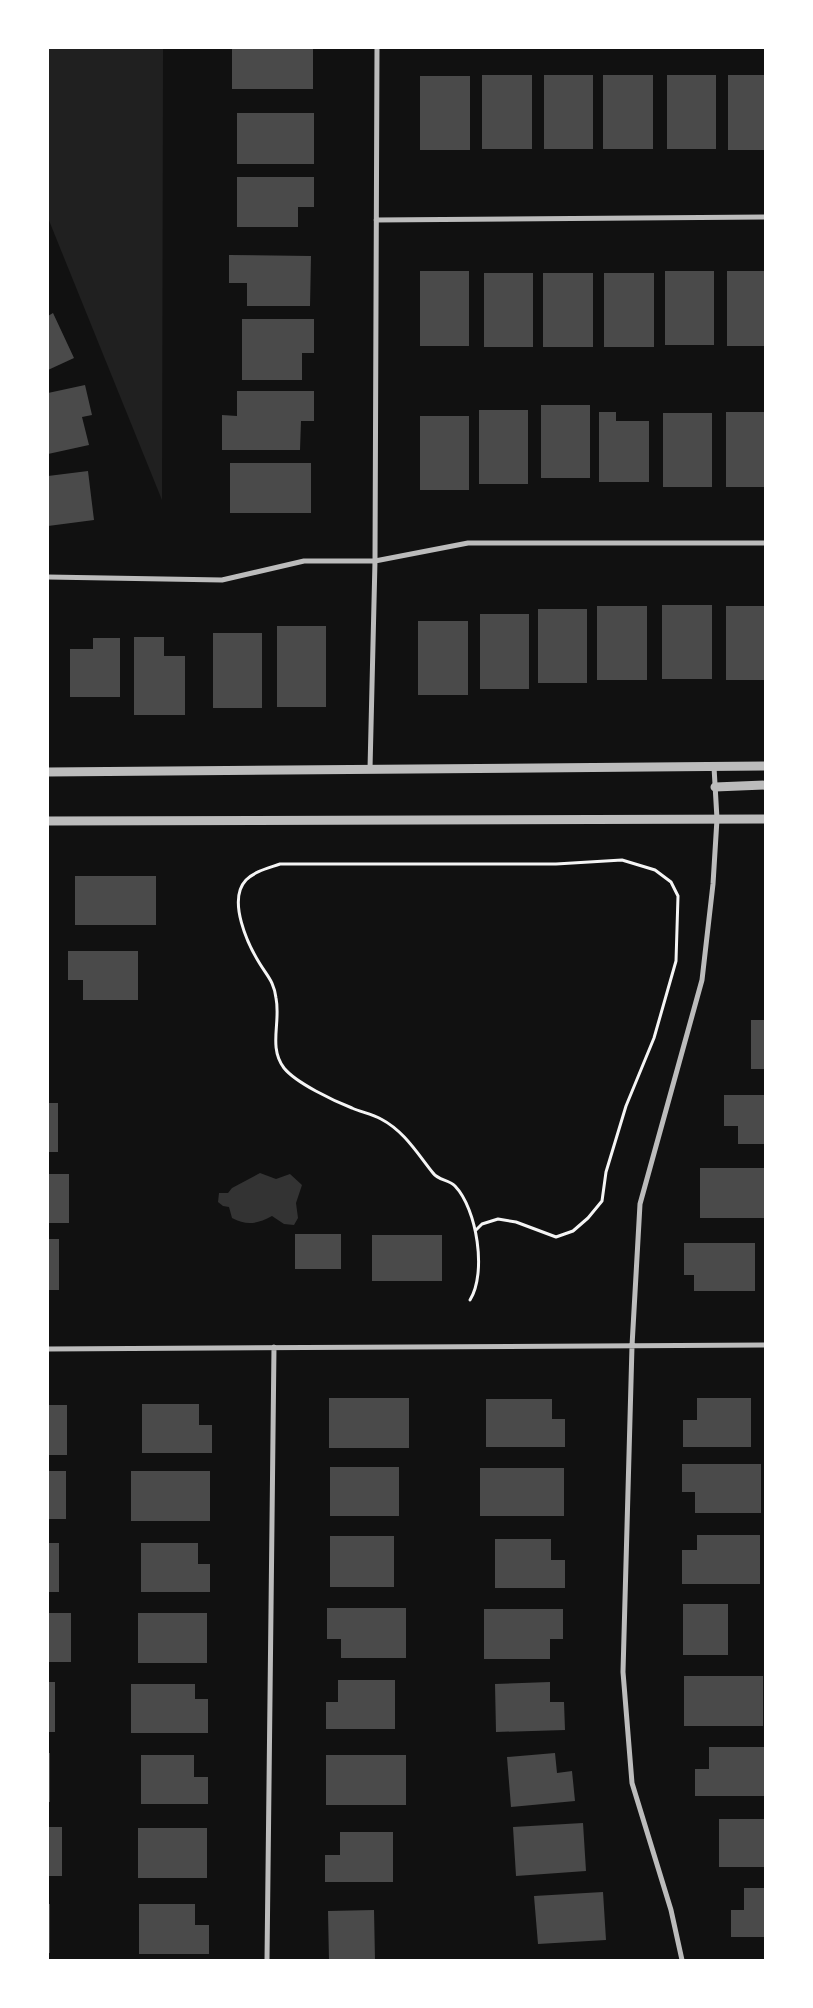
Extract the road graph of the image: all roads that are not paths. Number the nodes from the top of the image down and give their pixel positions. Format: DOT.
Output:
graph roads {
  1 [pos="376,48"];
  2 [pos="766,217"];
  3 [pos="376,220"];
  4 [pos="766,543"];
  5 [pos="375,561"];
  6 [pos="48,577"];
  7 [pos="714,766"];
  8 [pos="766,766"];
  9 [pos="370,770"];
  10 [pos="48,772"];
  11 [pos="766,785"];
  12 [pos="715,787"];
  13 [pos="717,819"];
  14 [pos="766,819"];
  15 [pos="48,821"];
  16 [pos="632,1346"];
  17 [pos="766,1346"];
  18 [pos="274,1348"];
  19 [pos="48,1349"];
  20 [pos="267,1960"];
  21 [pos="682,1960"];
  1 -- 3 [label="street"];
  2 -- 3 [label="street"];
  3 -- 5 [label="street"];
  4 -- 5 [label="street"];
  5 -- 6 [label="street"];
  5 -- 9 [label="street"];
  7 -- 8 [label="street"];
  7 -- 9 [label="street"];
  7 -- 12 [label="street"];
  9 -- 10 [label="street"];
  11 -- 12 [label="street"];
  12 -- 13 [label="street"];
  13 -- 14 [label="street"];
  13 -- 15 [label="street"];
  13 -- 16 [label="street"];
  16 -- 17 [label="street"];
  16 -- 18 [label="street"];
  16 -- 21 [label="street"];
  18 -- 19 [label="street"];
  18 -- 20 [label="street"];
}
